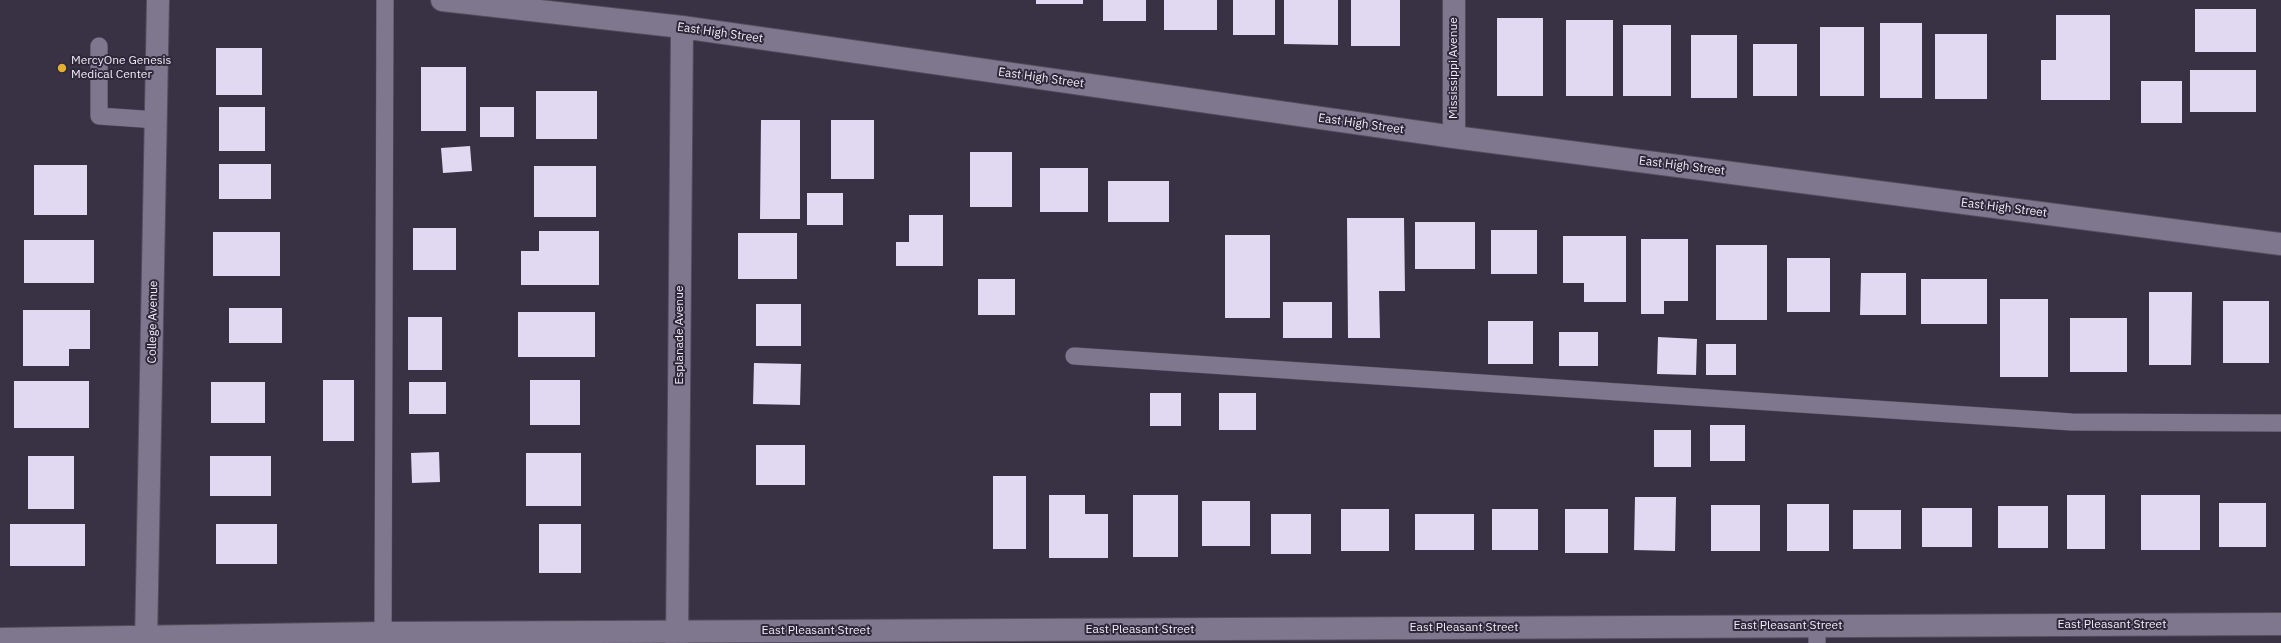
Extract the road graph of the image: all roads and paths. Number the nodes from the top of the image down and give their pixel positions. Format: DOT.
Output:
graph roads {
  1 [pos="158,0"];
  2 [pos="385,0"];
  3 [pos="442,0"];
  4 [pos="1454,0"];
  5 [pos="477,2"];
  6 [pos="682,27"];
  7 [pos="99,46"];
  8 [pos="157,120"];
  9 [pos="1454,137"];
  10 [pos="2281,244"];
  11 [pos="1074,356"];
  12 [pos="2281,423"];
  13 [pos="2281,624"];
  14 [pos="1817,634"];
  15 [pos="678,637"];
  16 [pos="1033,637"];
  17 [pos="384,638"];
  18 [pos="0,639"];
  19 [pos="146,640"];
  1 -- 8 [label="street, College Avenue"];
  2 -- 17 [label="lane"];
  3 -- 5 [label="street, East High Street"];
  4 -- 9 [label="street, Mississippi Avenue"];
  5 -- 6 [label="street, East High Street"];
  6 -- 9 [label="street, East High Street"];
  6 -- 15 [label="street, Esplanade Avenue"];
  7 -- 8 [label="lane"];
  8 -- 19 [label="street, College Avenue"];
  9 -- 10 [label="street, East High Street"];
  11 -- 12 [label="lane"];
  13 -- 14 [label="street, East Pleasant Street"];
  14 -- 16 [label="street, East Pleasant Street"];
  15 -- 16 [label="street, East Pleasant Street"];
  15 -- 17 [label="street, East Pleasant Street"];
  17 -- 19 [label="street, East Pleasant Street"];
  18 -- 19 [label="street, East Pleasant Street"];
}
